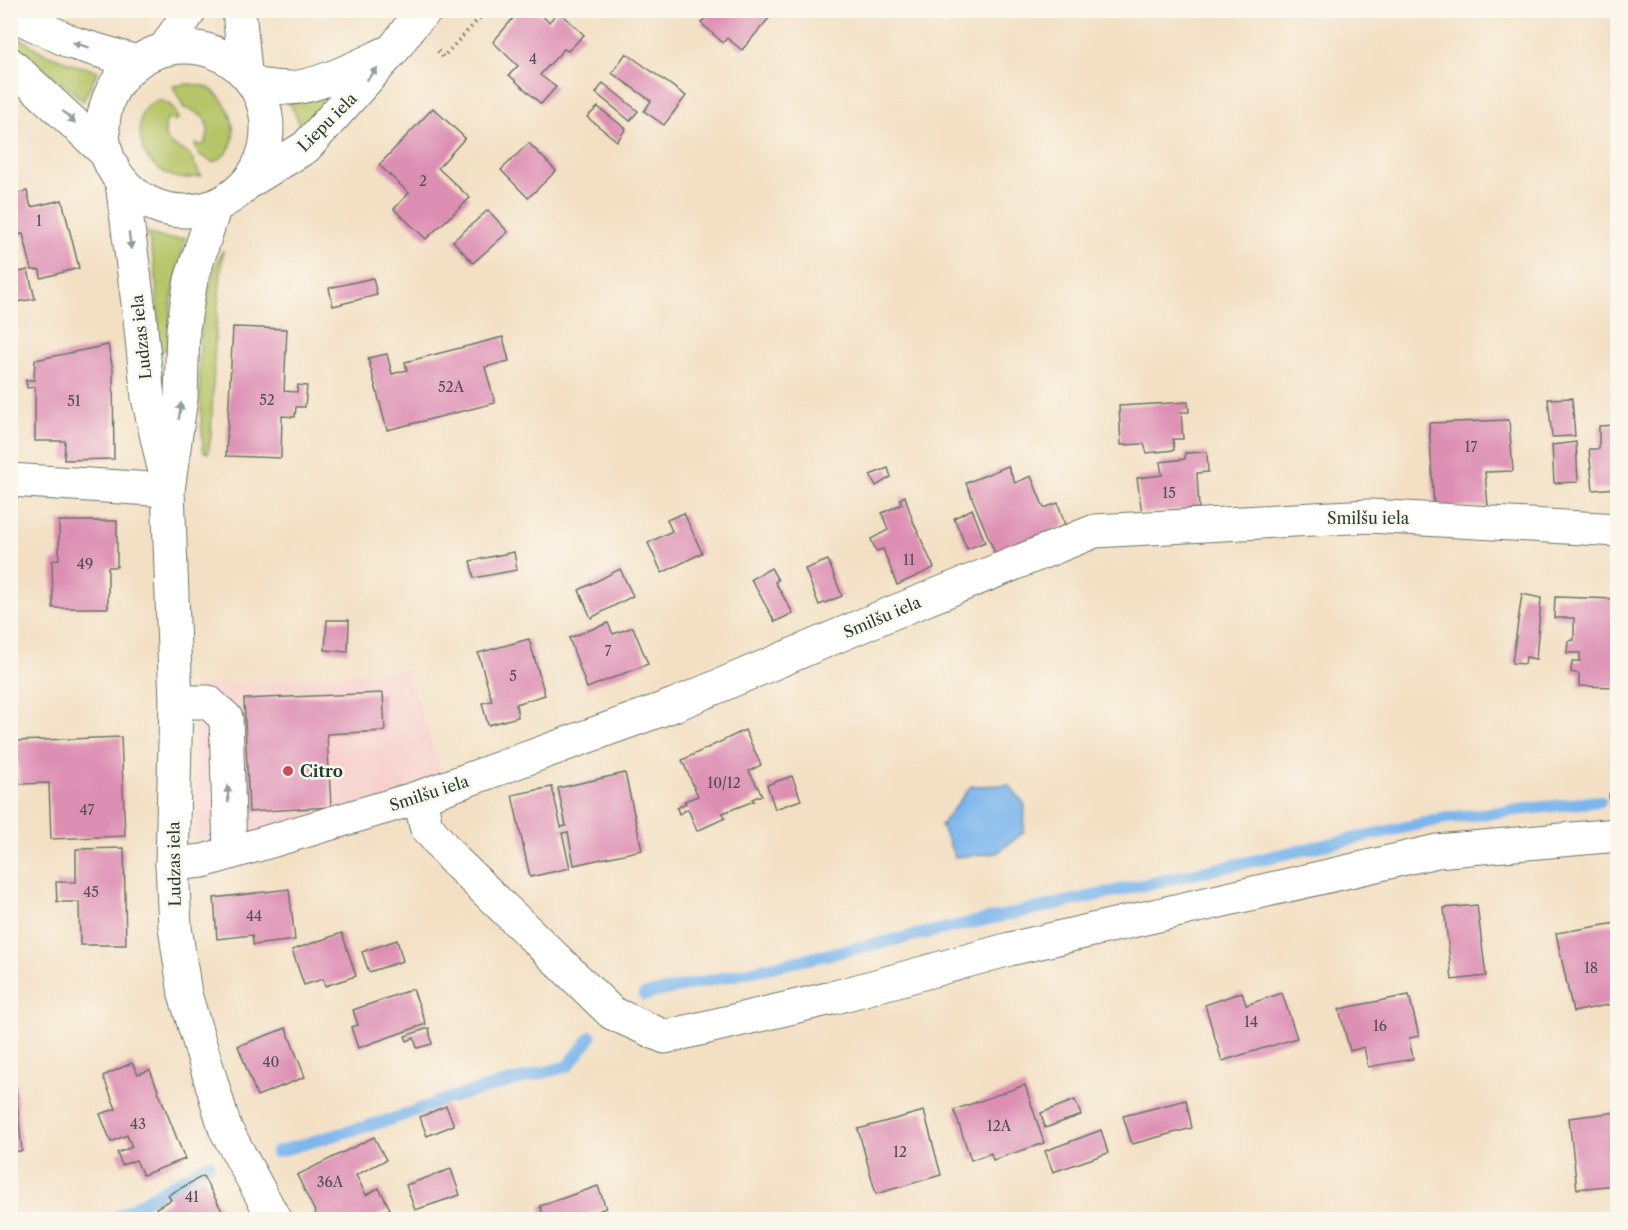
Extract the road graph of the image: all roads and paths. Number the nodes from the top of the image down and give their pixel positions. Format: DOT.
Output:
graph roads {
  1 [pos="190,10"];
  2 [pos="239,10"];
  3 [pos="426,10"];
  4 [pos="10,13"];
  5 [pos="393,50"];
  6 [pos="151,55"];
  7 [pos="10,64"];
  8 [pos="250,78"];
  9 [pos="106,153"];
  10 [pos="250,181"];
  11 [pos="122,183"];
  12 [pos="215,206"];
  13 [pos="10,480"];
  14 [pos="168,490"];
  15 [pos="1617,530"];
  16 [pos="176,702"];
  17 [pos="420,797"];
  18 [pos="1617,835"];
  19 [pos="230,852"];
  20 [pos="171,864"];
  21 [pos="275,1220"];
  1 -- 6 [label="street"];
  2 -- 8 [label="street"];
  3 -- 5 [label="street, Liepu iela"];
  6 -- 4 [label="street, one-way"];
  5 -- 8 [label="street, Liepu iela"];
  10 -- 5 [label="street, Liepu iela, one-way"];
  6 -- 8 [label="street"];
  6 -- 9 [label="street"];
  7 -- 9 [label="street, one-way"];
  8 -- 10 [label="street"];
  9 -- 11 [label="street"];
  10 -- 12 [label="street"];
  11 -- 12 [label="street"];
  11 -- 14 [label="street, Ludzas iela, one-way"];
  14 -- 12 [label="street, Ludzas iela, one-way"];
  13 -- 14 [label="street"];
  14 -- 16 [label="street, Ludzas iela"];
  15 -- 17 [label="street, Smilšu iela"];
  19 -- 16 [label="street, one-way"];
  16 -- 20 [label="street, Ludzas iela"];
  17 -- 18 [label="street"];
  17 -- 19 [label="street, Smilšu iela"];
  19 -- 20 [label="street, Smilšu iela"];
  20 -- 21 [label="street, Ludzas iela"];
}
